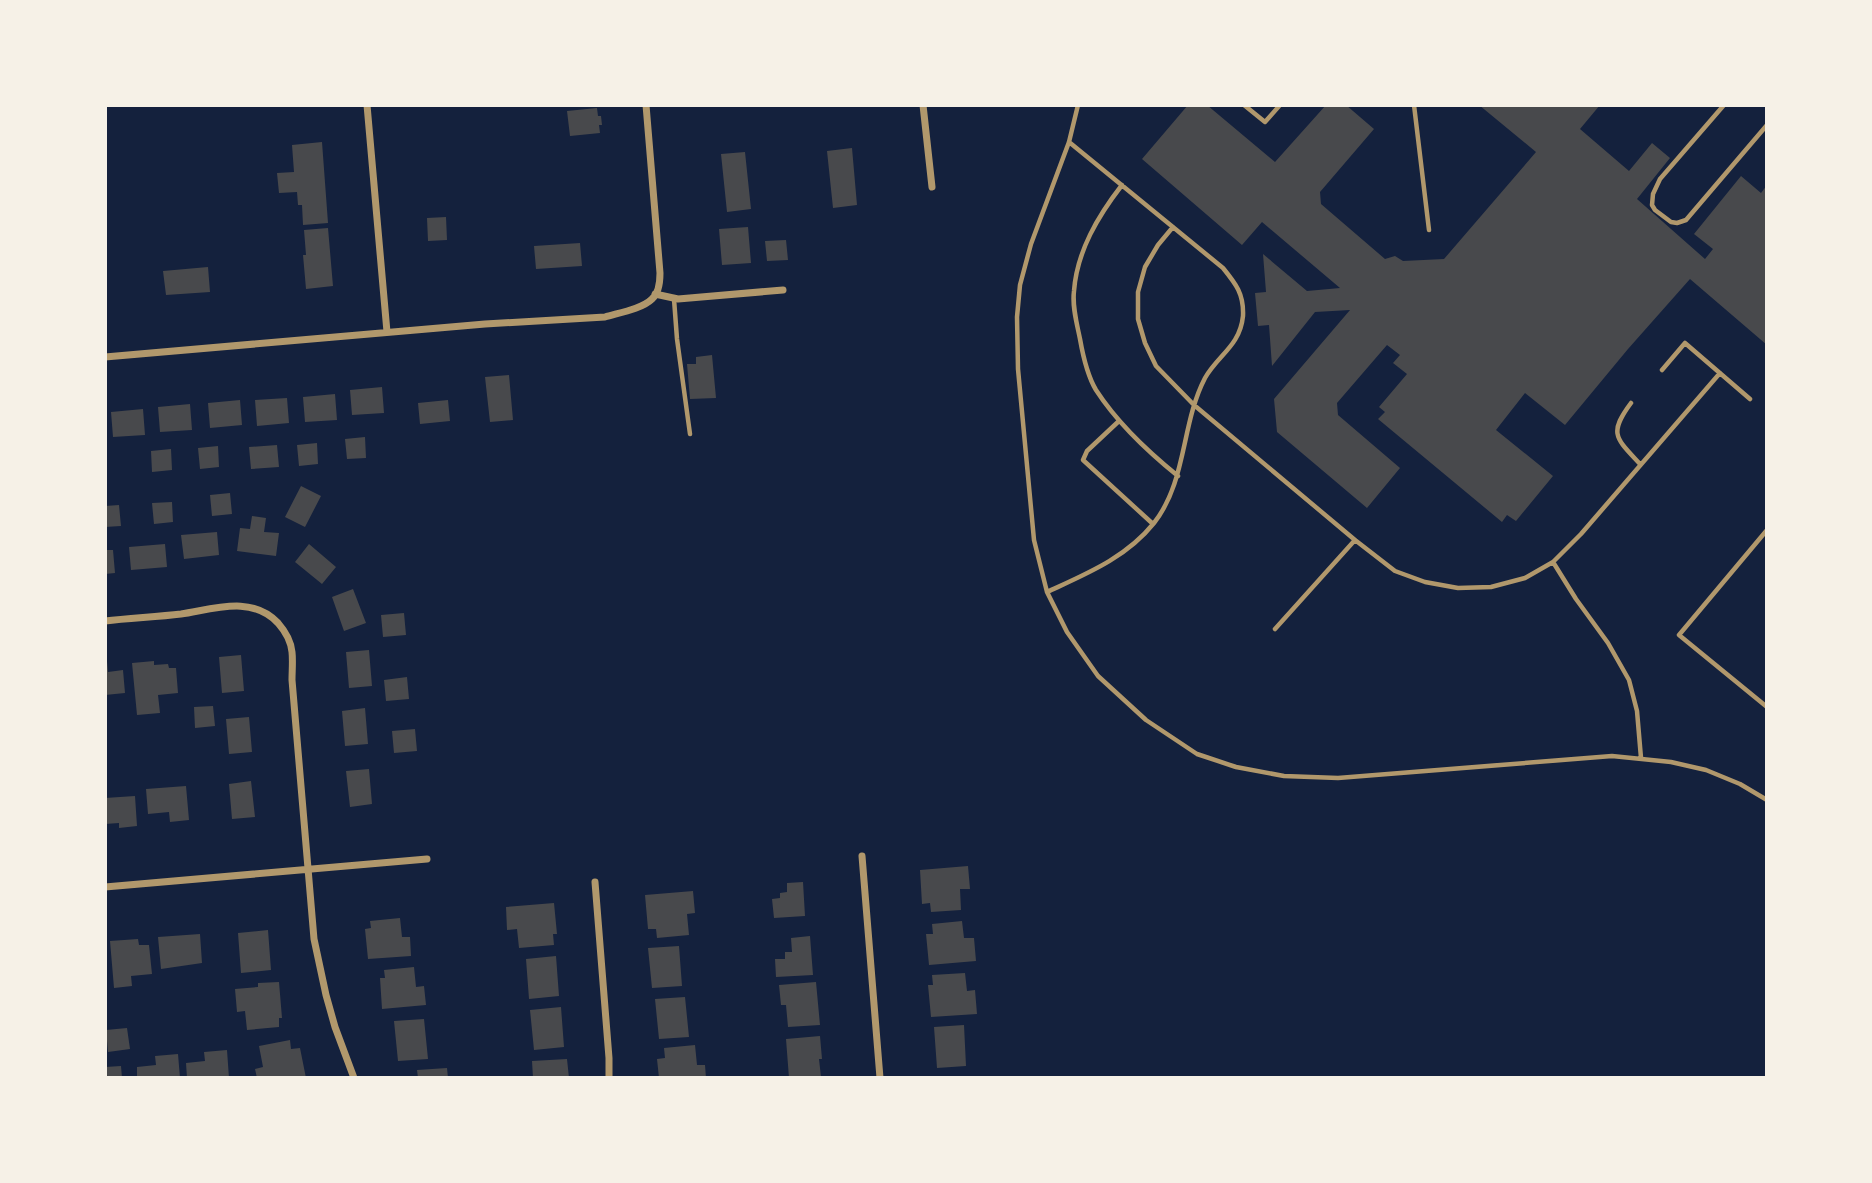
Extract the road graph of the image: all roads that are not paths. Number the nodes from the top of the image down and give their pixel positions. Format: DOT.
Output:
graph roads {
  1 [pos="367,105"];
  2 [pos="646,105"];
  3 [pos="923,105"];
  4 [pos="1078,105"];
  5 [pos="1244,105"];
  6 [pos="1279,105"];
  7 [pos="1414,105"];
  8 [pos="1724,105"];
  9 [pos="1767,125"];
  10 [pos="1069,142"];
  11 [pos="1122,185"];
  12 [pos="932,187"];
  13 [pos="1173,227"];
  14 [pos="1429,230"];
  15 [pos="783,290"];
  16 [pos="656,294"];
  17 [pos="674,298"];
  18 [pos="387,332"];
  19 [pos="105,357"];
  20 [pos="1662,370"];
  21 [pos="1720,373"];
  22 [pos="1750,399"];
  23 [pos="1631,403"];
  24 [pos="1194,405"];
  25 [pos="1119,421"];
  26 [pos="690,434"];
  27 [pos="1640,464"];
  28 [pos="1178,476"];
  29 [pos="1153,524"];
  30 [pos="1767,530"];
  31 [pos="1354,540"];
  32 [pos="1553,562"];
  33 [pos="1047,592"];
  34 [pos="105,621"];
  35 [pos="1275,629"];
  36 [pos="1767,707"];
  37 [pos="1641,758"];
  38 [pos="1767,800"];
  39 [pos="862,856"];
  40 [pos="427,859"];
  41 [pos="307,869"];
  42 [pos="595,882"];
  43 [pos="105,887"];
  44 [pos="354,1078"];
  45 [pos="609,1078"];
  46 [pos="880,1078"];
  1 -- 18 [label="street"];
  2 -- 16 [label="street"];
  3 -- 12 [label="street"];
  4 -- 10 [label="lane"];
  5 -- 6 [label="lane"];
  7 -- 14 [label="lane"];
  8 -- 9 [label="lane"];
  10 -- 11 [label="lane"];
  10 -- 33 [label="lane"];
  11 -- 13 [label="lane"];
  11 -- 25 [label="lane"];
  13 -- 24 [label="lane"];
  13 -- 24 [label="lane"];
  15 -- 17 [label="street"];
  16 -- 17 [label="street"];
  16 -- 18 [label="street"];
  17 -- 26 [label="lane"];
  18 -- 19 [label="street"];
  20 -- 21 [label="lane"];
  21 -- 22 [label="lane"];
  21 -- 27 [label="lane"];
  23 -- 27 [label="lane"];
  24 -- 28 [label="lane"];
  24 -- 31 [label="lane"];
  25 -- 28 [label="lane"];
  25 -- 29 [label="lane"];
  27 -- 32 [label="lane"];
  28 -- 29 [label="lane"];
  29 -- 33 [label="lane"];
  30 -- 36 [label="lane"];
  31 -- 32 [label="lane"];
  31 -- 35 [label="lane"];
  32 -- 37 [label="lane"];
  33 -- 37 [label="lane"];
  34 -- 41 [label="street"];
  37 -- 38 [label="lane"];
  39 -- 46 [label="street"];
  40 -- 41 [label="street"];
  41 -- 43 [label="street"];
  41 -- 44 [label="street"];
  42 -- 45 [label="street"];
}
